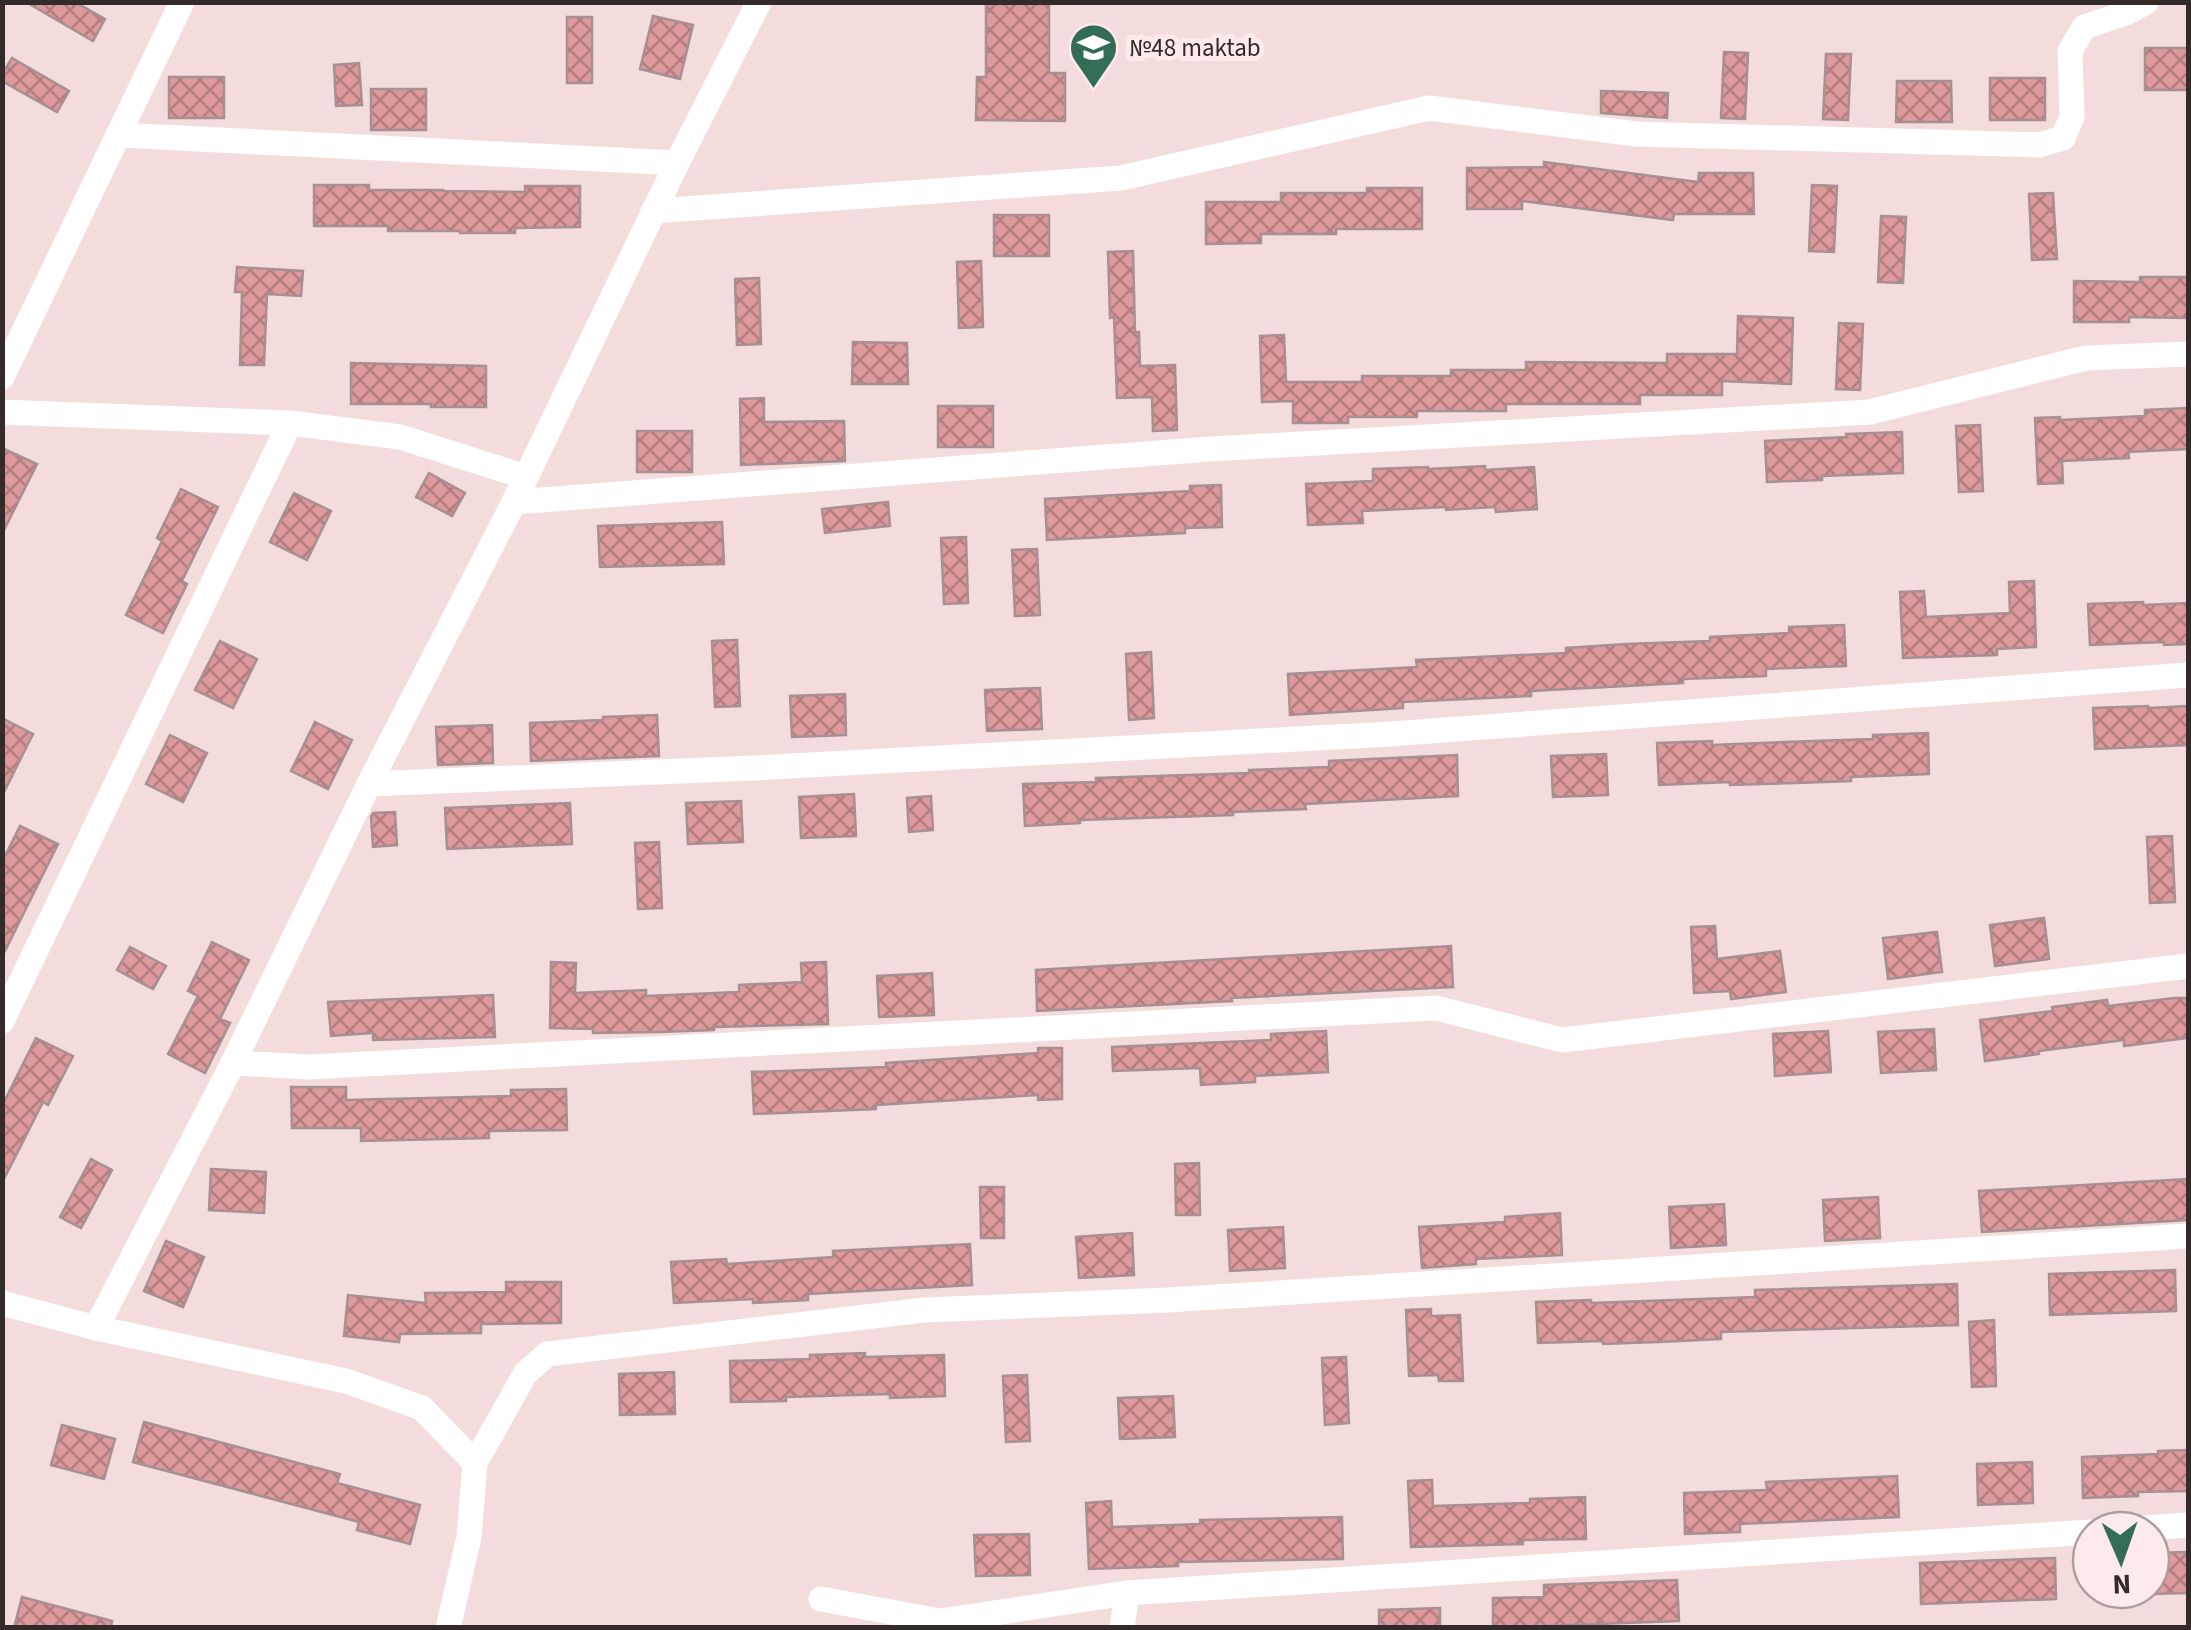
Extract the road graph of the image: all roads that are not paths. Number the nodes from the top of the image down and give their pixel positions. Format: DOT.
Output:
graph roads {
  1 [pos="182,2"];
  2 [pos="759,2"];
  3 [pos="2146,2"];
  4 [pos="119,135"];
  5 [pos="677,163"];
  6 [pos="653,212"];
  7 [pos="2188,354"];
  8 [pos="2,377"];
  9 [pos="2,412"];
  10 [pos="290,422"];
  11 [pos="526,476"];
  12 [pos="514,502"];
  13 [pos="2188,675"];
  14 [pos="370,784"];
  15 [pos="2188,966"];
  16 [pos="2,1021"];
  17 [pos="233,1063"];
  18 [pos="2188,1236"];
  19 [pos="2,1303"];
  20 [pos="96,1328"];
  21 [pos="474,1463"];
  22 [pos="2071,1533"];
  23 [pos="1127,1593"];
  24 [pos="821,1599"];
  25 [pos="448,1628"];
  26 [pos="1122,1628"];
  1 -- 4 [label="street"];
  2 -- 5 [label="street"];
  3 -- 6 [label="street"];
  4 -- 5 [label="street"];
  4 -- 8 [label="street"];
  5 -- 6 [label="street"];
  6 -- 11 [label="street"];
  7 -- 12 [label="street"];
  9 -- 10 [label="street"];
  10 -- 11 [label="street"];
  10 -- 16 [label="street"];
  11 -- 12 [label="street"];
  12 -- 14 [label="street"];
  13 -- 14 [label="street"];
  14 -- 17 [label="street"];
  15 -- 17 [label="street"];
  17 -- 20 [label="street"];
  18 -- 21 [label="street"];
  19 -- 20 [label="street"];
  20 -- 21 [label="street"];
  21 -- 25 [label="street"];
  22 -- 23 [label="street"];
  23 -- 24 [label="street"];
  23 -- 26 [label="street"];
}
